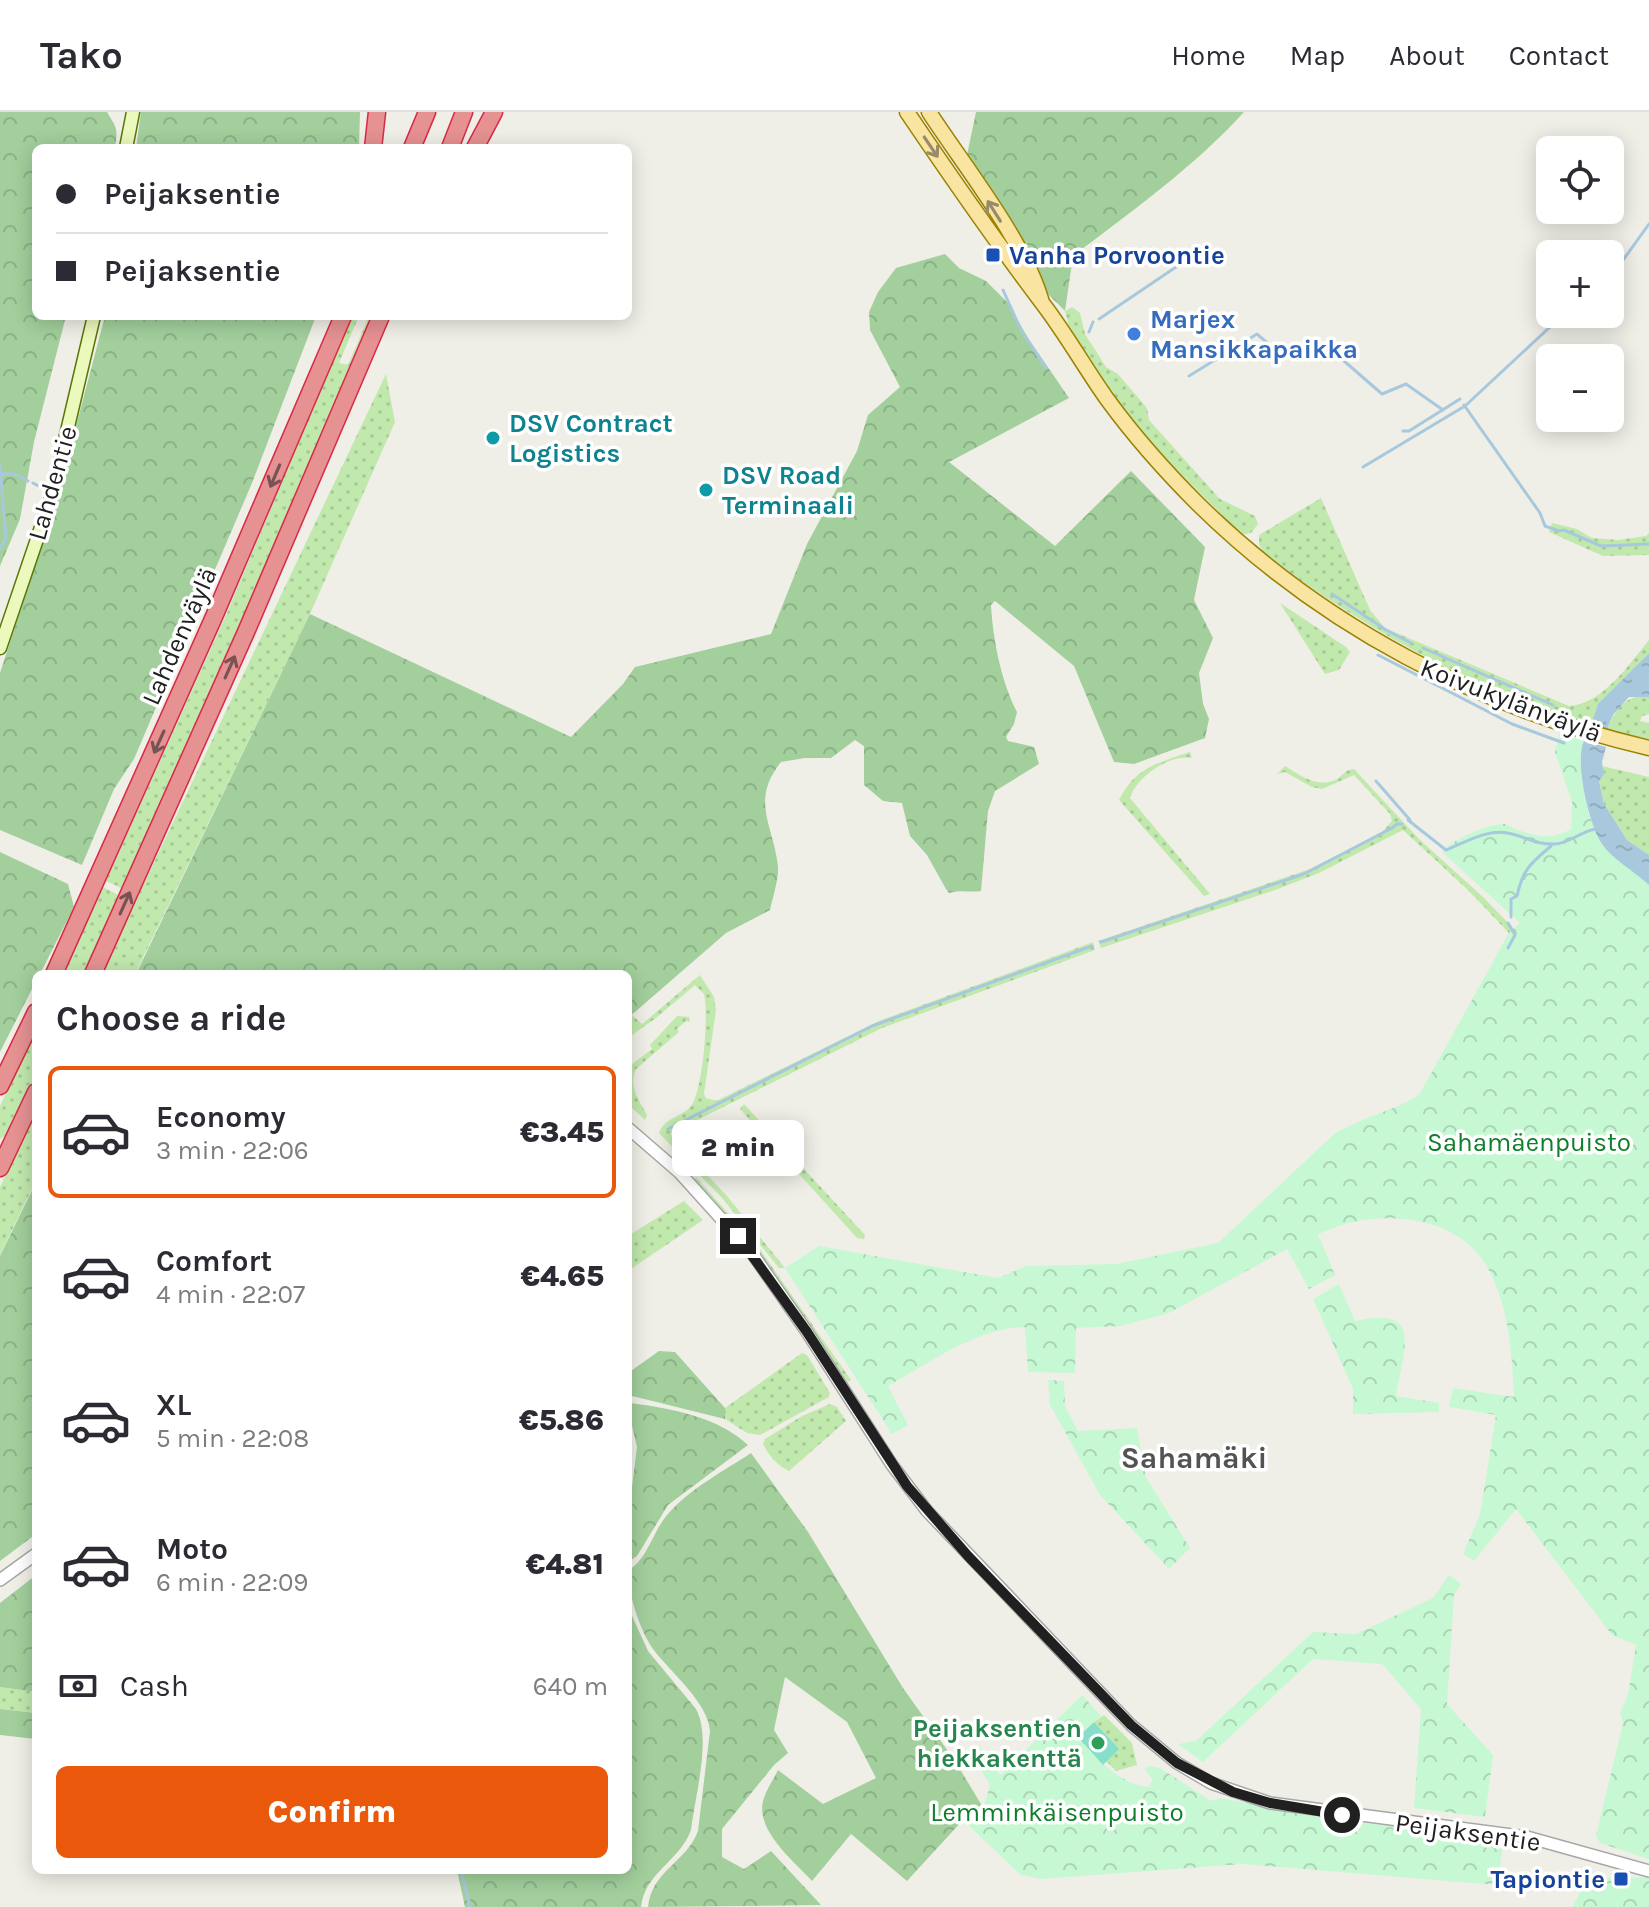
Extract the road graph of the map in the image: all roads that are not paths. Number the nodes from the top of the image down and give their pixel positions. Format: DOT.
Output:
graph roads {
  1 [pos="133,112"];
  2 [pos="377,112"];
  3 [pos="427,112"];
  4 [pos="464,112"];
  5 [pos="494,112"];
  6 [pos="907,112"];
  7 [pos="929,112"];
  8 [pos="127,144"];
  9 [pos="373,144"];
  10 [pos="414,144"];
  11 [pos="452,144"];
  12 [pos="477,144"];
  13 [pos="1042,303"];
  14 [pos="93,320"];
  15 [pos="334,320"];
  16 [pos="341,320"];
  17 [pos="379,320"];
  18 [pos="390,320"];
  19 [pos="306,404"];
  20 [pos="339,418"];
  21 [pos="0,648"];
  22 [pos="1649,748"];
  23 [pos="56,970"];
  24 [pos="95,970"];
  25 [pos="32,1020"];
  26 [pos="0,1086"];
  27 [pos="32,1100"];
  28 [pos="632,1132"];
  29 [pos="0,1168"];
  30 [pos="32,1557"];
  31 [pos="0,1580"];
  32 [pos="1649,1871"];
  1 -- 8 [label="main road"];
  2 -- 9 [label="highway"];
  3 -- 10 [label="highway"];
  4 -- 11 [label="highway"];
  5 -- 12 [label="highway"];
  6 -- 13 [label="main road, Koivukylänväylä, one-way"];
  13 -- 7 [label="main road, Koivukylänväylä, one-way"];
  13 -- 22 [label="main road, Koivukylänväylä"];
  14 -- 21 [label="main road, Lahdentie"];
  15 -- 19 [label="highway"];
  16 -- 19 [label="highway, Lahdenväylä"];
  17 -- 20 [label="highway"];
  18 -- 20 [label="highway"];
  19 -- 23 [label="highway, Lahdenväylä, one-way"];
  24 -- 20 [label="highway, one-way"];
  25 -- 26 [label="highway"];
  27 -- 29 [label="highway"];
  28 -- 32 [label="street, Peijaksentie"];
  30 -- 31 [label="street"];
}
